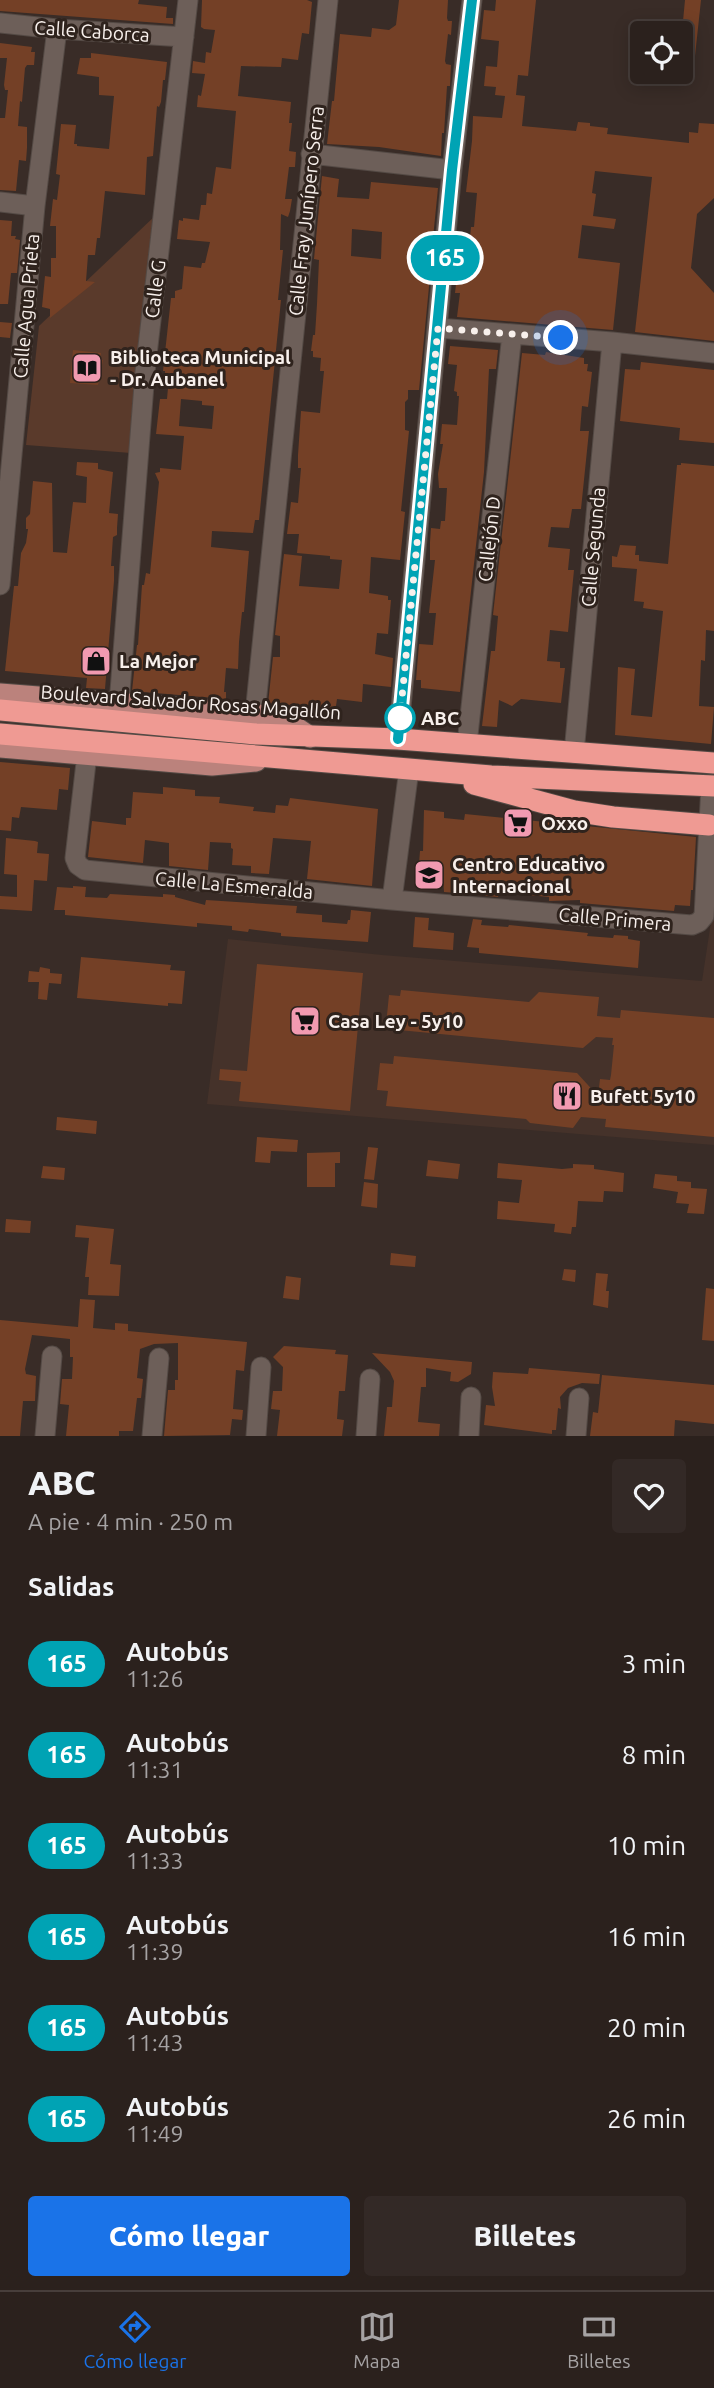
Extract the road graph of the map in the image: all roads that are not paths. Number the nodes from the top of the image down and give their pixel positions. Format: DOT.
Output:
graph roads {
  1 [pos="188,0"];
  2 [pos="328,0"];
  3 [pos="472,0"];
  4 [pos="0,23"];
  5 [pos="57,29"];
  6 [pos="184,37"];
  7 [pos="311,154"];
  8 [pos="452,170"];
  9 [pos="0,202"];
  10 [pos="35,206"];
  11 [pos="438,328"];
  12 [pos="512,334"];
  13 [pos="612,342"];
  14 [pos="714,353"];
  15 [pos="0,584"];
  16 [pos="0,694"];
  17 [pos="118,704"];
  18 [pos="0,709"];
  19 [pos="254,714"];
  20 [pos="0,734"];
  21 [pos="310,737"];
  22 [pos="398,739"];
  23 [pos="467,744"];
  24 [pos="0,747"];
  25 [pos="574,753"];
  26 [pos="87,754"];
  27 [pos="277,759"];
  28 [pos="714,763"];
  29 [pos="417,770"];
  30 [pos="713,786"];
  31 [pos="709,825"];
  32 [pos="392,900"];
  33 [pos="52,1356"];
  34 [pos="159,1359"];
  35 [pos="261,1367"];
  36 [pos="370,1380"];
  37 [pos="471,1397"];
  38 [pos="579,1398"];
  39 [pos="45,1436"];
  40 [pos="152,1436"];
  41 [pos="256,1436"];
  42 [pos="366,1436"];
  43 [pos="469,1436"];
  44 [pos="576,1436"];
  1 -- 6 [label="street, Calle G"];
  2 -- 7 [label="street, Calle Fray Junípero Serra"];
  3 -- 8 [label="street"];
  4 -- 5 [label="street, Calle Caborca"];
  5 -- 6 [label="street, Calle Caborca"];
  5 -- 10 [label="street, Calle Agua Prieta"];
  6 -- 17 [label="street, Calle G"];
  7 -- 8 [label="street"];
  7 -- 19 [label="street, Calle Fray Junípero Serra"];
  8 -- 11 [label="street"];
  9 -- 10 [label="street"];
  10 -- 15 [label="street, Calle Agua Prieta"];
  11 -- 12 [label="street"];
  11 -- 22 [label="street"];
  12 -- 13 [label="street"];
  12 -- 23 [label="street, Callejón D"];
  13 -- 14 [label="street"];
  13 -- 25 [label="street, Calle Segunda"];
  16 -- 17 [label="main road"];
  17 -- 19 [label="main road"];
  18 -- 21 [label="highway, Boulevard Salvador Rosas Magallón"];
  19 -- 21 [label="main road"];
  20 -- 27 [label="highway"];
  21 -- 22 [label="highway, Boulevard Salvador Rosas Magallón"];
  22 -- 23 [label="highway, Boulevard Salvador Rosas Magallón"];
  23 -- 25 [label="highway, Boulevard Salvador Rosas Magallón"];
  24 -- 26 [label="main road"];
  25 -- 28 [label="highway, Boulevard Salvador Rosas Magallón"];
  26 -- 27 [label="main road"];
  26 -- 32 [label="street, Calle La Esmeralda"];
  27 -- 29 [label="highway"];
  29 -- 30 [label="highway"];
  29 -- 31 [label="highway"];
  29 -- 32 [label="street"];
  30 -- 31 [label="street, Calle Primera"];
  31 -- 32 [label="street, Calle Primera"];
  33 -- 39 [label="street"];
  34 -- 40 [label="street"];
  35 -- 41 [label="street"];
  36 -- 42 [label="street"];
  37 -- 43 [label="street"];
  38 -- 44 [label="street"];
}
